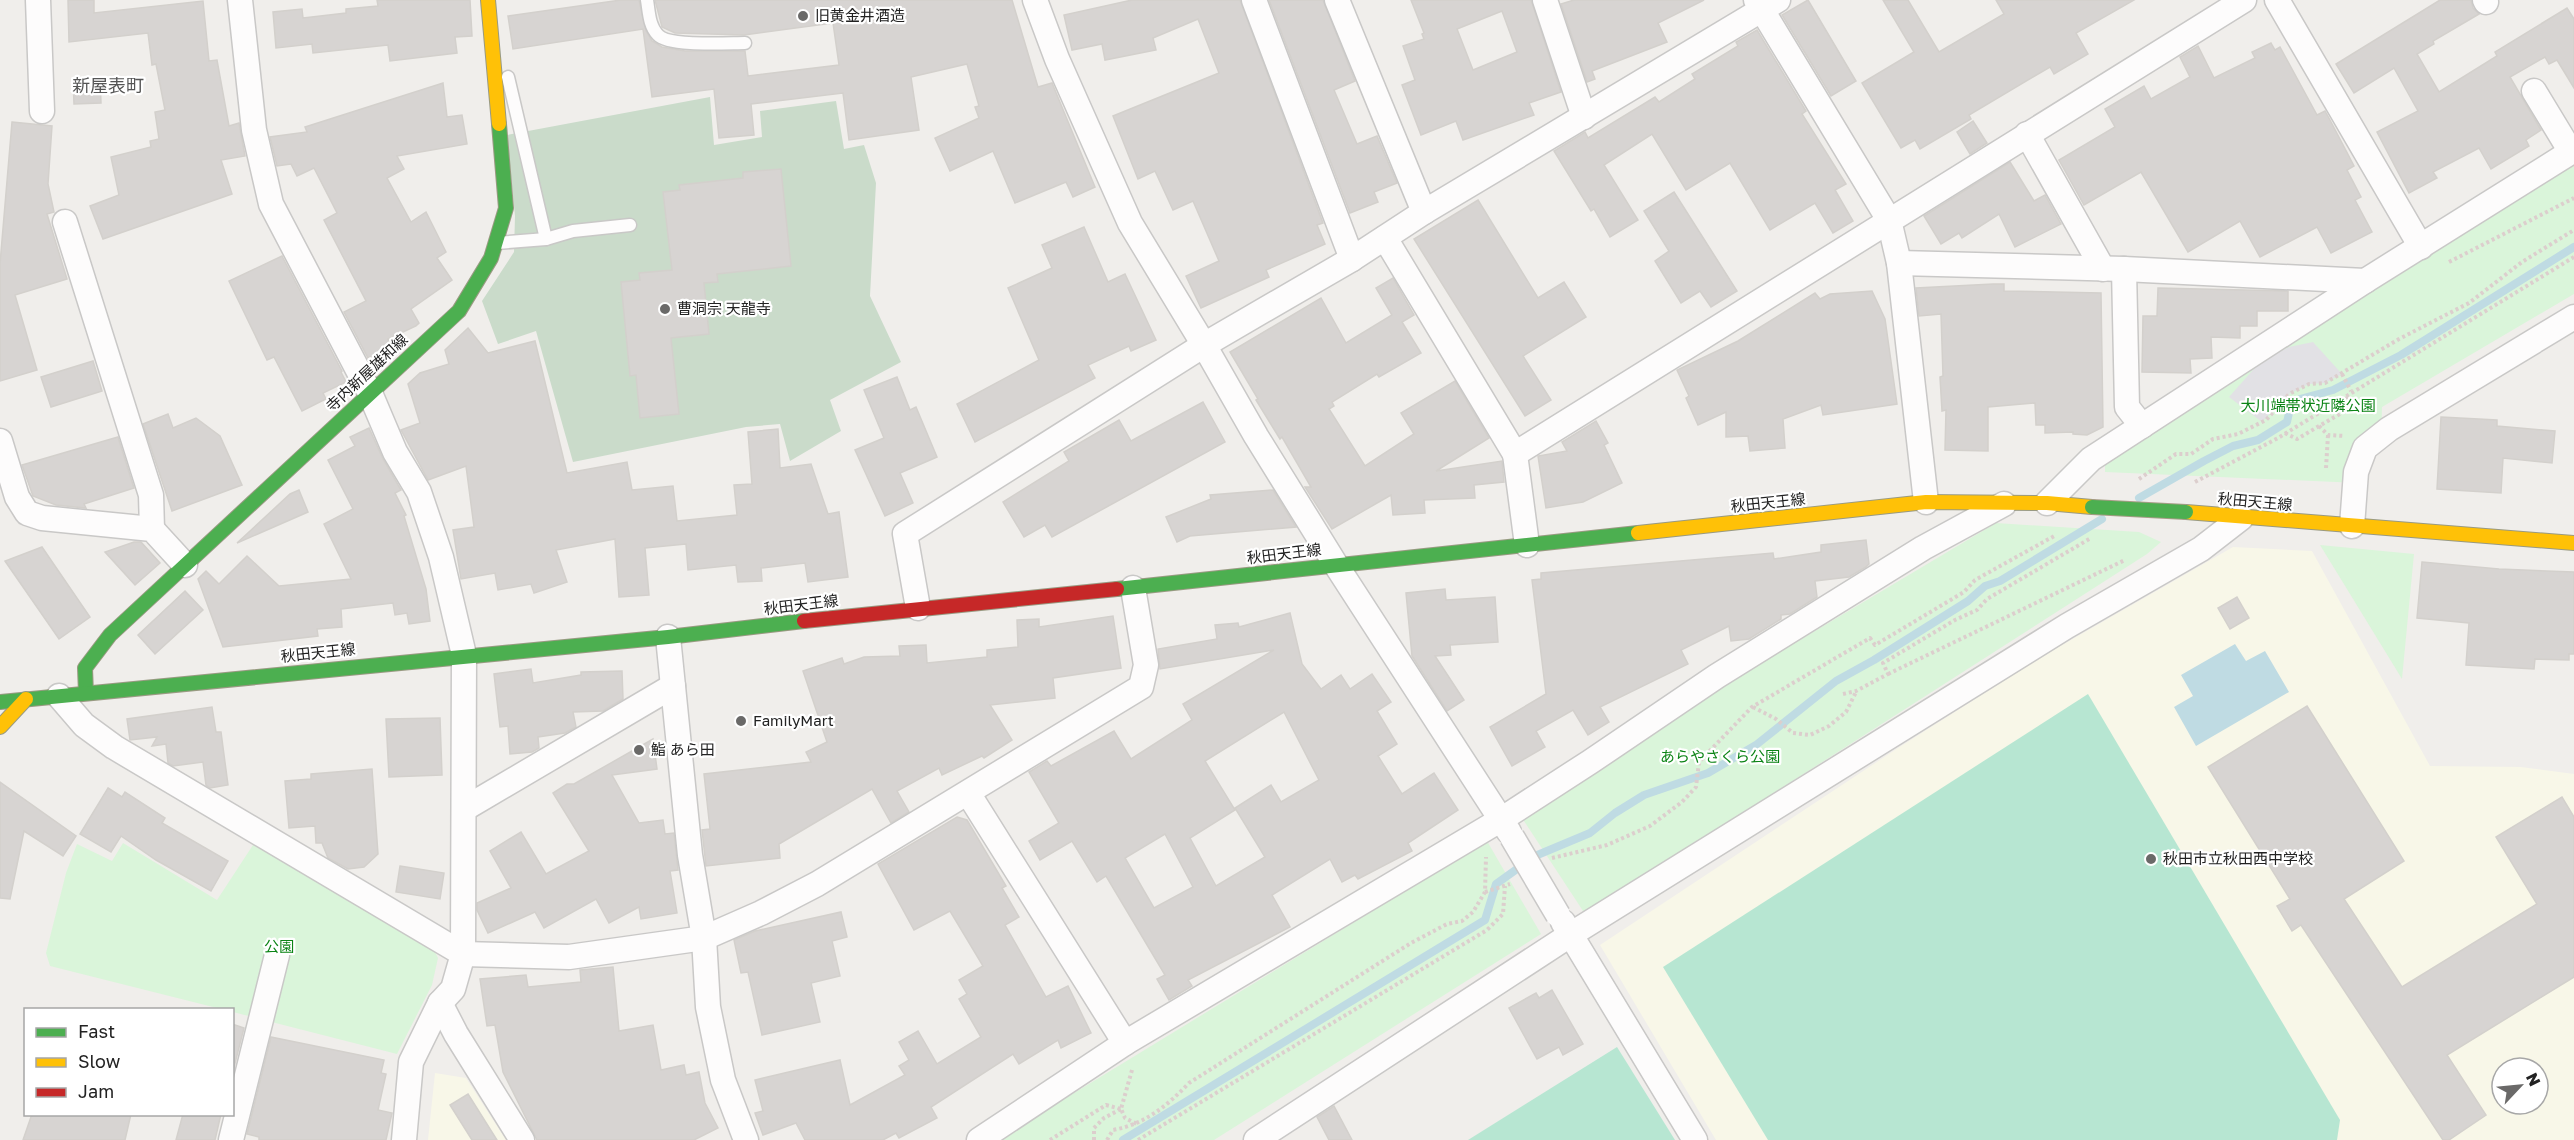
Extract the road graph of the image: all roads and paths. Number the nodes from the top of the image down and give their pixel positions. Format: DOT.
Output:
graph roads {
  1 [pos="38,0"];
  2 [pos="240,0"];
  3 [pos="488,0"];
  4 [pos="647,0"];
  5 [pos="1035,0"];
  6 [pos="1254,0"];
  7 [pos="1337,0"];
  8 [pos="1545,0"];
  9 [pos="2244,0"];
  10 [pos="2277,0"];
  11 [pos="1765,4"];
  12 [pos="490,24"];
  13 [pos="745,43"];
  14 [pos="2534,91"];
  15 [pos="42,111"];
  16 [pos="1584,117"];
  17 [pos="2026,134"];
  18 [pos="2572,151"];
  19 [pos="2574,198"];
  20 [pos="1424,212"];
  21 [pos="1889,220"];
  22 [pos="65,222"];
  23 [pos="630,225"];
  24 [pos="2574,230"];
  25 [pos="1384,238"];
  26 [pos="546,239"];
  27 [pos="496,243"];
  28 [pos="2421,246"];
  29 [pos="2574,258"];
  30 [pos="1352,259"];
  31 [pos="2449,261"];
  32 [pos="1899,263"];
  33 [pos="2114,269"];
  34 [pos="2365,281"];
  35 [pos="2574,318"];
  36 [pos="1204,345"];
  37 [pos="2342,374"];
  38 [pos="2352,391"];
  39 [pos="370,393"];
  40 [pos="2345,396"];
  41 [pos="2142,426"];
  42 [pos="2319,426"];
  43 [pos="2285,433"];
  44 [pos="2328,435"];
  45 [pos="2354,437"];
  46 [pos="0,441"];
  47 [pos="1515,454"];
  48 [pos="2325,468"];
  49 [pos="2138,481"];
  50 [pos="2186,487"];
  51 [pos="1926,502"];
  52 [pos="2006,503"];
  53 [pos="2046,503"];
  54 [pos="2241,518"];
  55 [pos="2352,526"];
  56 [pos="152,529"];
  57 [pos="2061,532"];
  58 [pos="2094,536"];
  59 [pos="2574,543"];
  60 [pos="1527,545"];
  61 [pos="2134,556"];
  62 [pos="185,565"];
  63 [pos="1336,565"];
  64 [pos="1133,588"];
  65 [pos="918,608"];
  66 [pos="668,637"];
  67 [pos="464,655"];
  68 [pos="1888,674"];
  69 [pos="673,686"];
  70 [pos="0,688"];
  71 [pos="1856,691"];
  72 [pos="86,693"];
  73 [pos="1844,694"];
  74 [pos="59,696"];
  75 [pos="26,699"];
  76 [pos="0,702"];
  77 [pos="1752,707"];
  78 [pos="0,727"];
  79 [pos="968,793"];
  80 [pos="464,809"];
  81 [pos="1507,828"];
  82 [pos="1487,851"];
  83 [pos="1547,862"];
  84 [pos="1516,880"];
  85 [pos="1505,886"];
  86 [pos="1485,892"];
  87 [pos="1564,925"];
  88 [pos="704,938"];
  89 [pos="463,954"];
  90 [pos="277,955"];
  91 [pos="440,1003"];
  92 [pos="1130,1054"];
  93 [pos="1121,1109"];
  94 [pos="1137,1124"];
  95 [pos="231,1140"];
  96 [pos="404,1140"];
  97 [pos="522,1140"];
  98 [pos="746,1140"];
  99 [pos="979,1140"];
  100 [pos="1050,1140"];
  101 [pos="1094,1140"];
  102 [pos="1107,1140"];
  103 [pos="1138,1140"];
  104 [pos="1256,1140"];
  105 [pos="1695,1140"];
  1 -- 15 [label="street"];
  2 -- 39 [label="street"];
  3 -- 12 [label="main road, 寺内新屋雄和線"];
  4 -- 13 [label="lane"];
  5 -- 36 [label="street"];
  6 -- 30 [label="street"];
  7 -- 20 [label="street"];
  8 -- 16 [label="street"];
  9 -- 17 [label="street"];
  10 -- 28 [label="street"];
  11 -- 16 [label="street"];
  11 -- 21 [label="street"];
  12 -- 26 [label="lane"];
  12 -- 27 [label="main road, 寺内新屋雄和線"];
  14 -- 18 [label="street"];
  16 -- 20 [label="street"];
  17 -- 21 [label="street"];
  17 -- 33 [label="street"];
  18 -- 28 [label="street"];
  19 -- 31 [label="path"];
  20 -- 25 [label="street"];
  21 -- 32 [label="street"];
  21 -- 47 [label="street"];
  22 -- 56 [label="street"];
  23 -- 26 [label="lane"];
  24 -- 37 [label="path"];
  25 -- 30 [label="street"];
  25 -- 47 [label="street"];
  26 -- 27 [label="lane"];
  27 -- 39 [label="main road, 寺内新屋雄和線"];
  28 -- 34 [label="street"];
  29 -- 38 [label="path"];
  30 -- 36 [label="street"];
  32 -- 33 [label="street"];
  32 -- 51 [label="street"];
  33 -- 34 [label="street"];
  33 -- 41 [label="street"];
  34 -- 41 [label="street"];
  35 -- 55 [label="street"];
  36 -- 63 [label="street"];
  36 -- 65 [label="street"];
  37 -- 38 [label="path"];
  37 -- 49 [label="path"];
  38 -- 40 [label="path"];
  39 -- 62 [label="main road, 寺内新屋雄和線"];
  39 -- 67 [label="street"];
  40 -- 42 [label="path"];
  40 -- 43 [label="path"];
  41 -- 53 [label="street"];
  42 -- 43 [label="path"];
  42 -- 44 [label="path"];
  43 -- 50 [label="path"];
  44 -- 45 [label="path"];
  44 -- 48 [label="path"];
  46 -- 56 [label="street"];
  47 -- 60 [label="street"];
  51 -- 52 [label="main road, 秋田天王線"];
  51 -- 60 [label="main road, 秋田天王線"];
  52 -- 53 [label="main road, 秋田天王線"];
  52 -- 81 [label="street"];
  53 -- 54 [label="main road, 秋田天王線, bridge"];
  54 -- 55 [label="main road, 秋田天王線"];
  54 -- 87 [label="street"];
  55 -- 59 [label="main road, 秋田天王線"];
  56 -- 62 [label="street"];
  57 -- 77 [label="path"];
  58 -- 68 [label="path"];
  60 -- 63 [label="main road, 秋田天王線"];
  61 -- 68 [label="path"];
  62 -- 72 [label="main road, 寺内新屋雄和線"];
  63 -- 64 [label="main road, 秋田天王線"];
  63 -- 81 [label="street"];
  64 -- 65 [label="main road, 秋田天王線"];
  64 -- 79 [label="street"];
  65 -- 66 [label="main road, 秋田天王線"];
  66 -- 67 [label="main road, 秋田天王線"];
  66 -- 69 [label="street"];
  67 -- 72 [label="main road, 秋田天王線"];
  67 -- 80 [label="street"];
  68 -- 71 [label="path"];
  69 -- 80 [label="street"];
  69 -- 88 [label="street"];
  70 -- 75 [label="street"];
  71 -- 73 [label="path"];
  71 -- 77 [label="path"];
  72 -- 74 [label="main road, 秋田天王線"];
  74 -- 75 [label="main road, 秋田天王線"];
  74 -- 89 [label="street"];
  75 -- 76 [label="main road, 秋田天王線"];
  75 -- 78 [label="main road"];
  77 -- 83 [label="path"];
  79 -- 88 [label="street"];
  79 -- 92 [label="street"];
  80 -- 89 [label="street"];
  81 -- 87 [label="street, bridge"];
  81 -- 92 [label="street"];
  82 -- 86 [label="path"];
  84 -- 85 [label="path"];
  85 -- 86 [label="path"];
  85 -- 103 [label="path"];
  86 -- 94 [label="path"];
  87 -- 104 [label="street"];
  87 -- 105 [label="street"];
  88 -- 89 [label="street"];
  88 -- 98 [label="street"];
  89 -- 91 [label="street"];
  90 -- 95 [label="street"];
  91 -- 96 [label="street"];
  91 -- 97 [label="street"];
  92 -- 93 [label="path"];
  92 -- 99 [label="street"];
  93 -- 94 [label="path"];
  93 -- 100 [label="path"];
  93 -- 101 [label="path"];
  94 -- 102 [label="path"];
}
